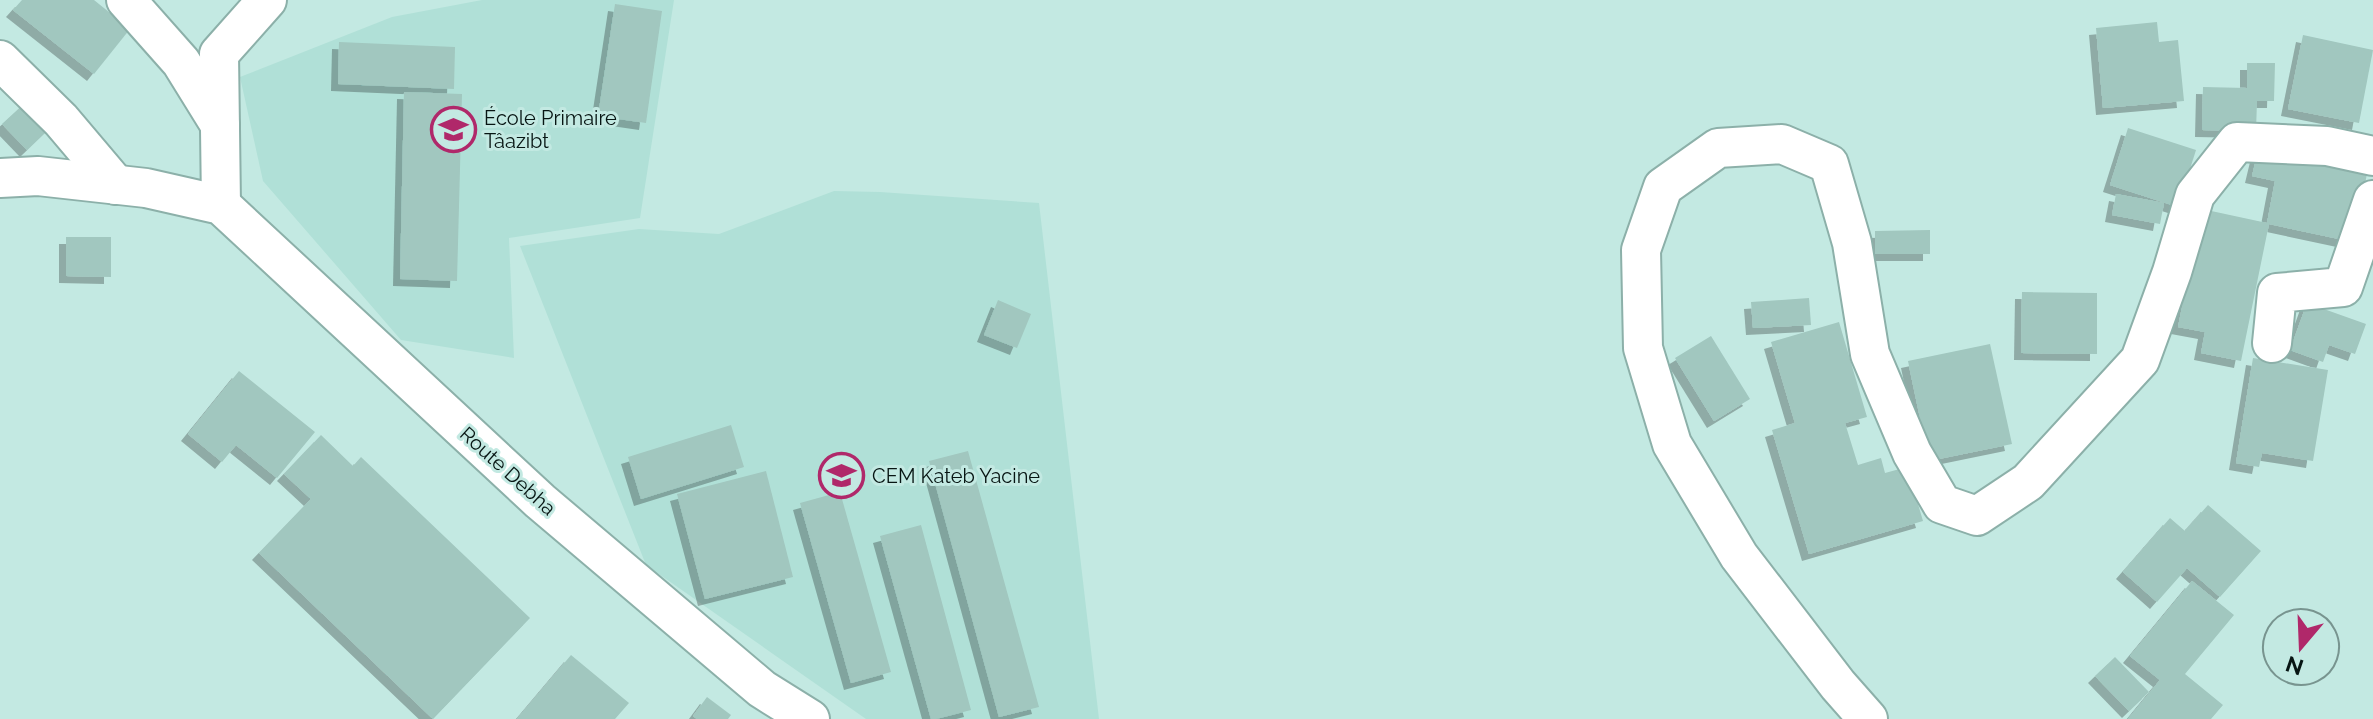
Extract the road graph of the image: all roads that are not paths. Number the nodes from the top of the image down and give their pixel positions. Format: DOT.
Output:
graph roads {
  1 [pos="126,0"];
  2 [pos="267,0"];
  3 [pos="0,60"];
  4 [pos="220,126"];
  5 [pos="2373,156"];
  6 [pos="0,178"];
  7 [pos="116,185"];
  8 [pos="2373,200"];
  9 [pos="221,205"];
  10 [pos="2272,343"];
  11 [pos="810,719"];
  12 [pos="1868,719"];
  1 -- 4 [label="street"];
  2 -- 4 [label="street"];
  3 -- 7 [label="street"];
  4 -- 9 [label="street"];
  5 -- 12 [label="street"];
  6 -- 7 [label="street"];
  7 -- 9 [label="street"];
  8 -- 10 [label="street"];
  9 -- 11 [label="street, Route Debha"];
}
